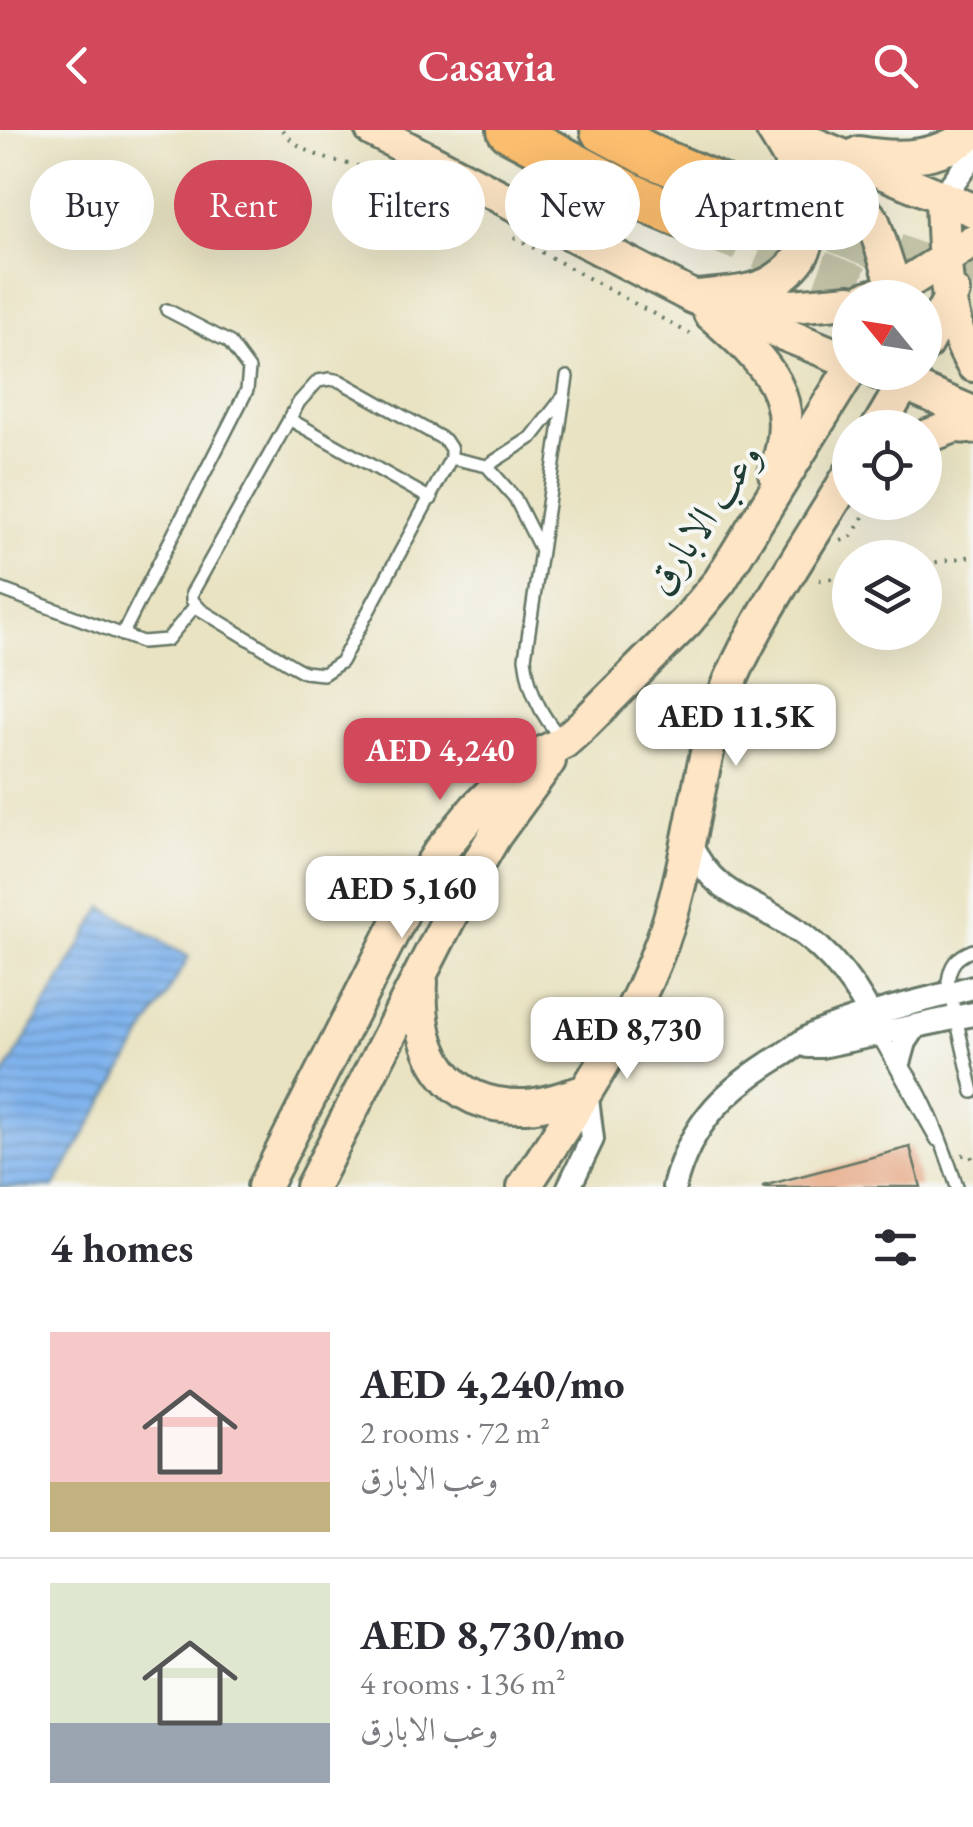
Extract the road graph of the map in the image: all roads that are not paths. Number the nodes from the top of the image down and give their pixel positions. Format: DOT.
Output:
graph roads {
  1 [pos="372,130"];
  2 [pos="509,130"];
  3 [pos="602,130"];
  4 [pos="973,132"];
  5 [pos="788,134"];
  6 [pos="973,156"];
  7 [pos="660,161"];
  8 [pos="942,197"];
  9 [pos="660,207"];
  10 [pos="973,210"];
  11 [pos="973,241"];
  12 [pos="959,260"];
  13 [pos="885,280"];
  14 [pos="896,280"];
  15 [pos="918,280"];
  16 [pos="692,298"];
  17 [pos="949,300"];
  18 [pos="832,303"];
  19 [pos="167,310"];
  20 [pos="832,354"];
  21 [pos="973,365"];
  22 [pos="566,377"];
  23 [pos="838,390"];
  24 [pos="929,390"];
  25 [pos="566,392"];
  26 [pos="973,412"];
  27 [pos="290,419"];
  28 [pos="973,426"];
  29 [pos="942,431"];
  30 [pos="451,458"];
  31 [pos="487,466"];
  32 [pos="431,500"];
  33 [pos="832,507"];
  34 [pos="758,520"];
  35 [pos="542,552"];
  36 [pos="0,588"];
  37 [pos="195,606"];
  38 [pos="122,636"];
  39 [pos="564,742"];
  40 [pos="690,844"];
  41 [pos="973,950"];
  42 [pos="422,972"];
  43 [pos="962,990"];
  44 [pos="964,1016"];
  45 [pos="875,1024"];
  46 [pos="915,1028"];
  47 [pos="900,1060"];
  48 [pos="586,1091"];
  49 [pos="973,1092"];
  50 [pos="945,1148"];
  51 [pos="264,1187"];
  52 [pos="312,1187"];
  53 [pos="524,1187"];
  54 [pos="569,1187"];
  55 [pos="674,1187"];
  56 [pos="957,1187"];
  1 -- 16 [label="street"];
  2 -- 9 [label="highway"];
  3 -- 7 [label="highway"];
  4 -- 5 [label="street"];
  5 -- 8 [label="street"];
  5 -- 13 [label="street"];
  5 -- 16 [label="street"];
  6 -- 8 [label="street"];
  8 -- 10 [label="street"];
  8 -- 12 [label="street"];
  8 -- 14 [label="street"];
  11 -- 12 [label="street"];
  12 -- 15 [label="street"];
  12 -- 17 [label="street"];
  16 -- 18 [label="street"];
  16 -- 20 [label="street"];
  16 -- 34 [label="street"];
  17 -- 21 [label="street"];
  19 -- 38 [label="lane"];
  22 -- 25 [label="lane"];
  23 -- 34 [label="street, وعب الابارق"];
  24 -- 26 [label="street"];
  25 -- 31 [label="lane"];
  25 -- 35 [label="lane"];
  27 -- 30 [label="lane"];
  27 -- 32 [label="lane"];
  27 -- 37 [label="lane"];
  28 -- 29 [label="street"];
  30 -- 31 [label="lane"];
  30 -- 32 [label="lane"];
  31 -- 35 [label="lane"];
  32 -- 37 [label="lane"];
  33 -- 40 [label="street"];
  34 -- 39 [label="street, وعب الابارق"];
  35 -- 39 [label="lane"];
  36 -- 38 [label="lane"];
  37 -- 38 [label="lane"];
  39 -- 42 [label="street, وعب الابارق"];
  39 -- 51 [label="street, وعب الابارق"];
  40 -- 45 [label="street"];
  40 -- 48 [label="street"];
  41 -- 43 [label="lane"];
  42 -- 48 [label="street"];
  42 -- 52 [label="street, وعب الابارق"];
  43 -- 44 [label="lane"];
  43 -- 45 [label="street"];
  44 -- 46 [label="street"];
  44 -- 49 [label="lane"];
  45 -- 46 [label="street"];
  45 -- 47 [label="lane"];
  45 -- 50 [label="lane"];
  45 -- 55 [label="street"];
  46 -- 47 [label="street"];
  47 -- 50 [label="lane"];
  48 -- 53 [label="street"];
  48 -- 54 [label="street"];
  50 -- 56 [label="lane"];
}
